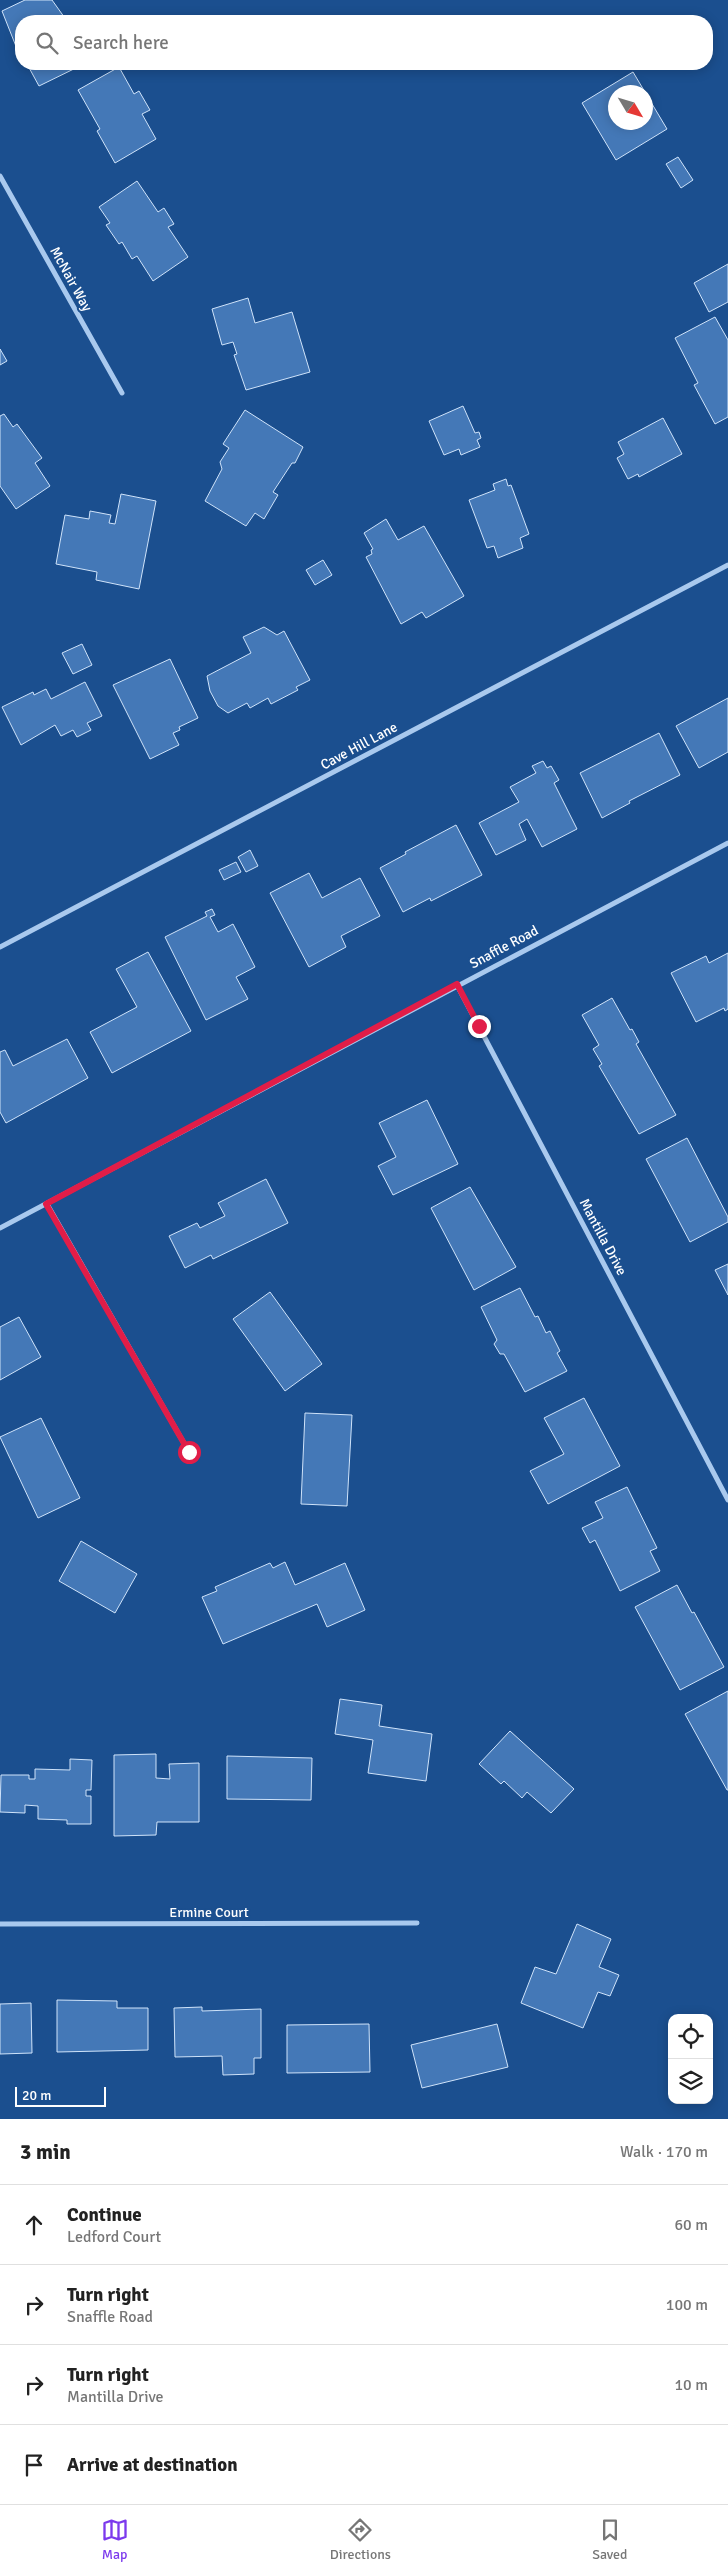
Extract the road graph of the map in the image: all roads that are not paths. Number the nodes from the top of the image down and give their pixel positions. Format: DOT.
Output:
graph roads {
  1 [pos="0,176"];
  2 [pos="122,393"];
  3 [pos="728,565"];
  4 [pos="728,843"];
  5 [pos="0,947"];
  6 [pos="457,984"];
  7 [pos="46,1204"];
  8 [pos="0,1228"];
  9 [pos="189,1452"];
  10 [pos="728,1500"];
  11 [pos="417,1923"];
  12 [pos="0,1924"];
  1 -- 2 [label="street, McNair Way"];
  3 -- 5 [label="street, Cave Hill Lane"];
  4 -- 6 [label="street, Snaffle Road"];
  6 -- 7 [label="street, Snaffle Road"];
  6 -- 10 [label="street, Mantilla Drive"];
  7 -- 8 [label="street, Snaffle Road"];
  7 -- 9 [label="street"];
  11 -- 12 [label="street, Ermine Court"];
}
